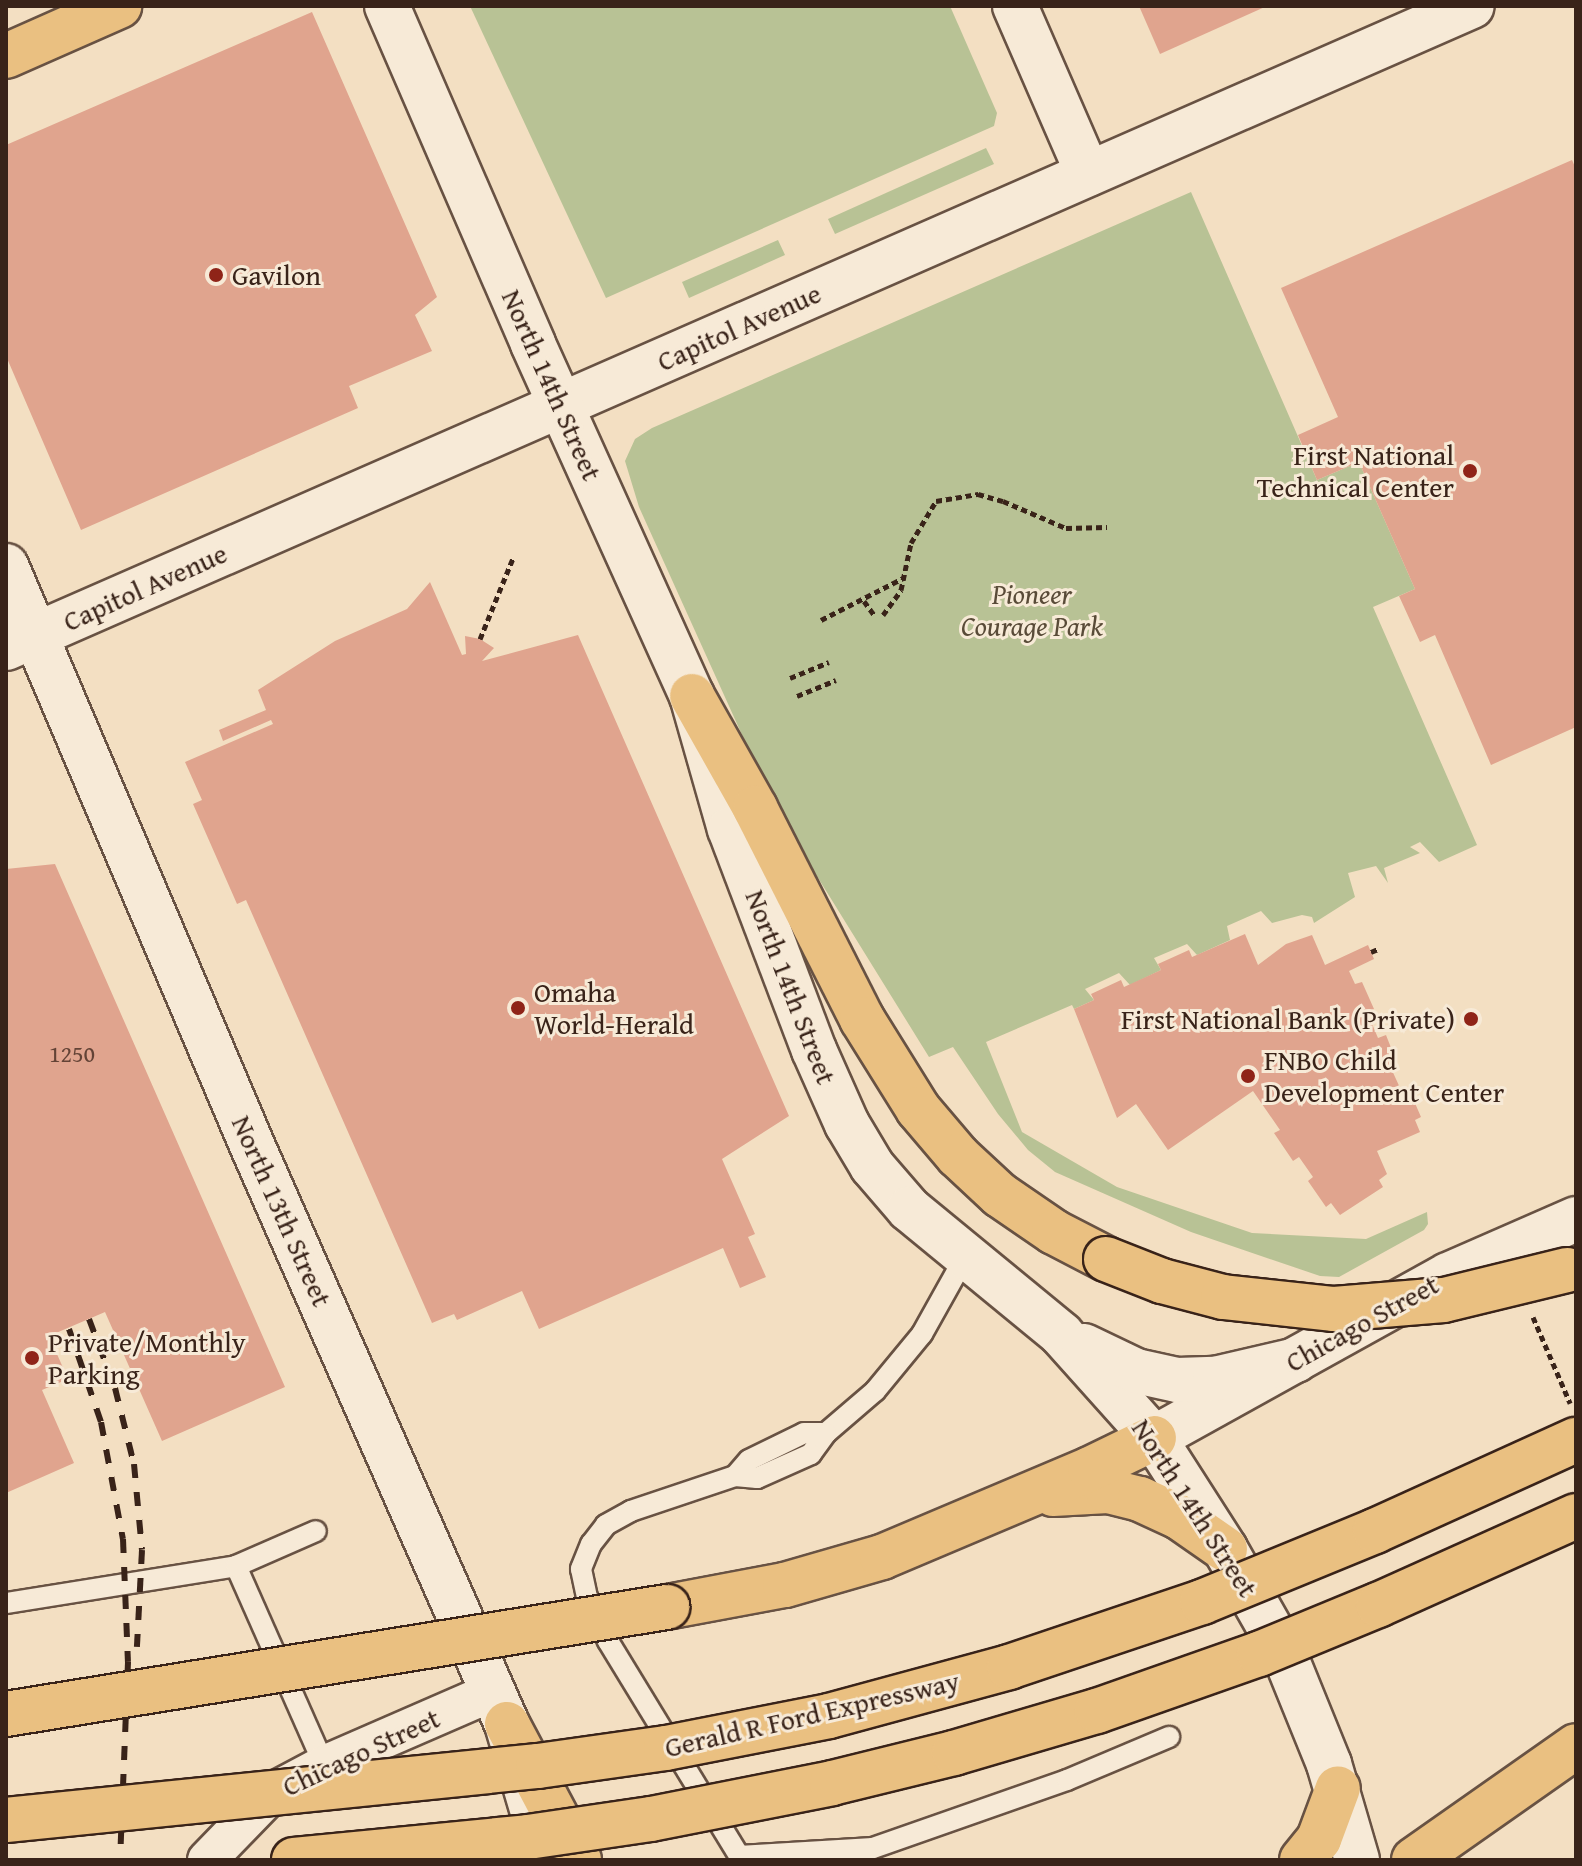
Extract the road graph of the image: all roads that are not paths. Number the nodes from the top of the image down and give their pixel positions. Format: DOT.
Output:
graph roads {
  1 [pos="119,6"];
  2 [pos="387,6"];
  3 [pos="1015,6"];
  4 [pos="1472,6"];
  5 [pos="6,56"];
  6 [pos="1088,174"];
  7 [pos="560,406"];
  8 [pos="6,566"];
  9 [pos="20,642"];
  10 [pos="692,696"];
  11 [pos="1567,1223"];
  12 [pos="965,1257"];
  13 [pos="1576,1267"];
  14 [pos="1061,1334"];
  15 [pos="1296,1360"];
  16 [pos="1154,1438"];
  17 [pos="1576,1440"];
  18 [pos="1008,1505"];
  19 [pos="1576,1516"];
  20 [pos="316,1531"];
  21 [pos="1225,1549"];
  22 [pos="236,1566"];
  23 [pos="6,1603"];
  24 [pos="500,1708"];
  25 [pos="6,1714"];
  26 [pos="1169,1737"];
  27 [pos="1576,1746"];
  28 [pos="324,1765"];
  29 [pos="1338,1788"];
  30 [pos="6,1820"];
  31 [pos="207,1860"];
  32 [pos="294,1860"];
  33 [pos="547,1860"];
  34 [pos="579,1860"];
  35 [pos="1302,1860"];
  36 [pos="1357,1860"];
  37 [pos="1414,1860"];
  1 -- 5 [label="highway"];
  2 -- 7 [label="main road, North 14th Street"];
  3 -- 6 [label="main road"];
  4 -- 6 [label="main road, Capitol Avenue"];
  6 -- 7 [label="main road, Capitol Avenue"];
  7 -- 9 [label="main road, Capitol Avenue"];
  7 -- 10 [label="main road, North 14th Street"];
  8 -- 9 [label="main road, North 13th Street"];
  9 -- 24 [label="main road, North 13th Street"];
  10 -- 12 [label="main road, North 14th Street"];
  10 -- 13 [label="highway, bridge"];
  11 -- 13 [label="main road"];
  11 -- 15 [label="main road, Chicago Street"];
  12 -- 14 [label="main road, North 14th Street"];
  12 -- 26 [label="lane"];
  14 -- 15 [label="main road"];
  14 -- 16 [label="main road, North 14th Street"];
  15 -- 16 [label="main road, Chicago Street"];
  16 -- 18 [label="highway"];
  16 -- 21 [label="main road, North 14th Street"];
  17 -- 30 [label="highway, Gerald R Ford Expressway, bridge"];
  18 -- 21 [label="highway"];
  18 -- 25 [label="highway, bridge"];
  19 -- 32 [label="highway, bridge"];
  20 -- 22 [label="lane"];
  21 -- 29 [label="main road, North 14th Street"];
  22 -- 23 [label="lane"];
  22 -- 28 [label="lane"];
  24 -- 28 [label="street, Chicago Street"];
  24 -- 33 [label="main road, North 13th Street"];
  24 -- 34 [label="highway"];
  27 -- 37 [label="highway"];
  28 -- 31 [label="street, Chicago Street"];
  29 -- 35 [label="highway"];
  29 -- 36 [label="main road, North 14th Street"];
}
